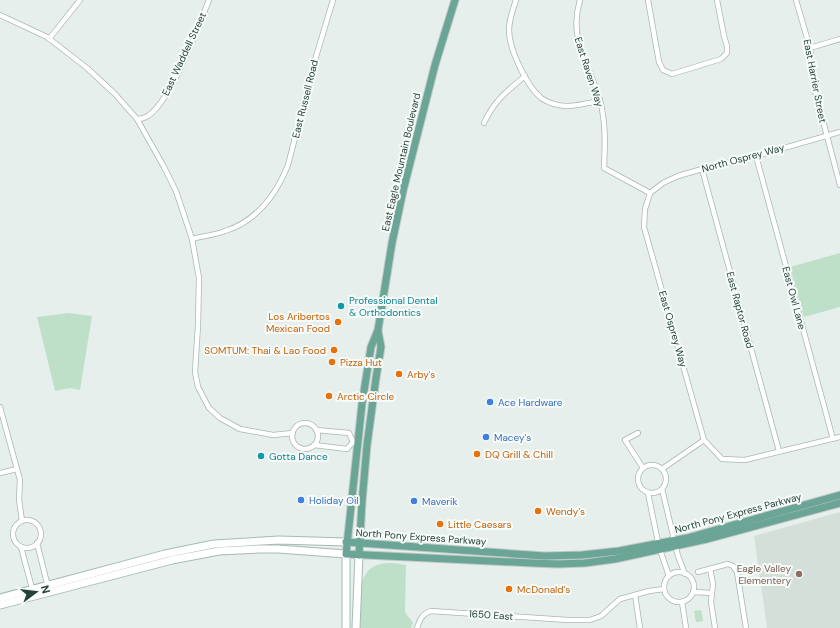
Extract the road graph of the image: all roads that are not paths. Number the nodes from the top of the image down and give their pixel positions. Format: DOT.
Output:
graph roads {
  1 [pos="80,0"];
  2 [pos="209,0"];
  3 [pos="332,0"];
  4 [pos="455,0"];
  5 [pos="516,0"];
  6 [pos="580,0"];
  7 [pos="648,0"];
  8 [pos="718,0"];
  9 [pos="796,0"];
  10 [pos="0,15"];
  11 [pos="49,39"];
  12 [pos="840,39"];
  13 [pos="810,48"];
  14 [pos="525,76"];
  15 [pos="600,101"];
  16 [pos="137,119"];
  17 [pos="484,123"];
  18 [pos="840,132"];
  19 [pos="826,136"];
  20 [pos="756,156"];
  21 [pos="702,169"];
  22 [pos="840,185"];
  23 [pos="650,193"];
  24 [pos="192,239"];
  25 [pos="378,330"];
  26 [pos="0,407"];
  27 [pos="316,430"];
  28 [pos="638,432"];
  29 [pos="292,433"];
  30 [pos="840,437"];
  31 [pos="833,439"];
  32 [pos="704,440"];
  33 [pos="355,443"];
  34 [pos="314,445"];
  35 [pos="367,445"];
  36 [pos="779,451"];
  37 [pos="643,468"];
  38 [pos="17,469"];
  39 [pos="662,469"];
  40 [pos="0,473"];
  41 [pos="662,489"];
  42 [pos="648,493"];
  43 [pos="840,495"];
  44 [pos="840,503"];
  45 [pos="22,521"];
  46 [pos="346,542"];
  47 [pos="360,542"];
  48 [pos="37,543"];
  49 [pos="675,544"];
  50 [pos="21,547"];
  51 [pos="659,547"];
  52 [pos="346,554"];
  53 [pos="360,555"];
  54 [pos="710,569"];
  55 [pos="698,572"];
  56 [pos="685,574"];
  57 [pos="669,576"];
  58 [pos="49,589"];
  59 [pos="664,589"];
  60 [pos="693,592"];
  61 [pos="33,593"];
  62 [pos="712,593"];
  63 [pos="635,595"];
  64 [pos="0,598"];
  65 [pos="682,602"];
  66 [pos="0,605"];
  67 [pos="346,628"];
  68 [pos="356,628"];
  69 [pos="417,628"];
  70 [pos="640,628"];
  71 [pos="686,628"];
  72 [pos="714,628"];
  73 [pos="746,628"];
  1 -- 11 [label="street"];
  2 -- 16 [label="street, East Waddell Street"];
  3 -- 24 [label="street, East Russell Road"];
  4 -- 25 [label="main road, East Eagle Mountain Boulevard"];
  5 -- 14 [label="street"];
  6 -- 15 [label="street, East Raven Way"];
  7 -- 8 [label="street"];
  9 -- 13 [label="street, East Harrier Street"];
  10 -- 11 [label="street"];
  11 -- 16 [label="street"];
  12 -- 13 [label="street"];
  13 -- 19 [label="street, East Harrier Street"];
  14 -- 15 [label="street"];
  14 -- 17 [label="street"];
  15 -- 23 [label="street, East Raven Way"];
  16 -- 24 [label="street"];
  18 -- 19 [label="street, North Osprey Way"];
  19 -- 20 [label="street, North Osprey Way"];
  19 -- 22 [label="street, East Harrier Street"];
  20 -- 21 [label="street, North Osprey Way"];
  20 -- 31 [label="street, East Owl Lane"];
  21 -- 23 [label="street, North Osprey Way"];
  21 -- 36 [label="street, East Raptor Road"];
  23 -- 32 [label="street, East Osprey Way"];
  24 -- 29 [label="street"];
  25 -- 33 [label="main road, East Eagle Mountain Boulevard"];
  25 -- 35 [label="main road, East Eagle Mountain Boulevard"];
  26 -- 38 [label="street"];
  27 -- 29 [label="street"];
  27 -- 33 [label="street"];
  27 -- 34 [label="street"];
  28 -- 37 [label="street"];
  29 -- 34 [label="street"];
  30 -- 31 [label="street"];
  31 -- 36 [label="street"];
  32 -- 36 [label="street, East Osprey Way"];
  32 -- 39 [label="street"];
  33 -- 34 [label="street"];
  33 -- 35 [label="street"];
  33 -- 46 [label="main road, East Eagle Mountain Boulevard"];
  35 -- 47 [label="main road, East Eagle Mountain Boulevard"];
  37 -- 39 [label="street"];
  37 -- 42 [label="street"];
  38 -- 40 [label="street"];
  38 -- 45 [label="street"];
  39 -- 41 [label="street"];
  41 -- 42 [label="street"];
  41 -- 49 [label="street"];
  42 -- 51 [label="street"];
  43 -- 49 [label="main road, North Pony Express Parkway"];
  44 -- 49 [label="main road, North Pony Express Parkway"];
  45 -- 48 [label="street"];
  45 -- 50 [label="street"];
  46 -- 47 [label="main road, North Pony Express Parkway"];
  46 -- 52 [label="main road, East Eagle Mountain Boulevard"];
  46 -- 58 [label="main road, North Pony Express Parkway"];
  47 -- 51 [label="main road, North Pony Express Parkway"];
  47 -- 53 [label="main road, East Eagle Mountain Boulevard"];
  48 -- 50 [label="street"];
  48 -- 58 [label="street"];
  49 -- 51 [label="main road, North Pony Express Parkway"];
  49 -- 56 [label="street"];
  50 -- 61 [label="street"];
  51 -- 53 [label="main road, North Pony Express Parkway"];
  51 -- 57 [label="street"];
  52 -- 53 [label="main road, North Pony Express Parkway"];
  52 -- 58 [label="main road, North Pony Express Parkway"];
  52 -- 67 [label="main road, East Eagle Mountain Boulevard"];
  53 -- 68 [label="main road, East Eagle Mountain Boulevard"];
  54 -- 55 [label="street"];
  54 -- 62 [label="street"];
  54 -- 73 [label="street"];
  56 -- 57 [label="street"];
  56 -- 60 [label="street"];
  57 -- 59 [label="street"];
  58 -- 61 [label="main road, North Pony Express Parkway"];
  59 -- 63 [label="street, 1650 East"];
  59 -- 65 [label="street"];
  60 -- 62 [label="street"];
  60 -- 65 [label="street"];
  61 -- 64 [label="main road, North Pony Express Parkway"];
  61 -- 66 [label="main road, North Pony Express Parkway"];
  62 -- 72 [label="street"];
  63 -- 69 [label="street, 1650 East"];
  63 -- 70 [label="street"];
  65 -- 71 [label="street"];
}
